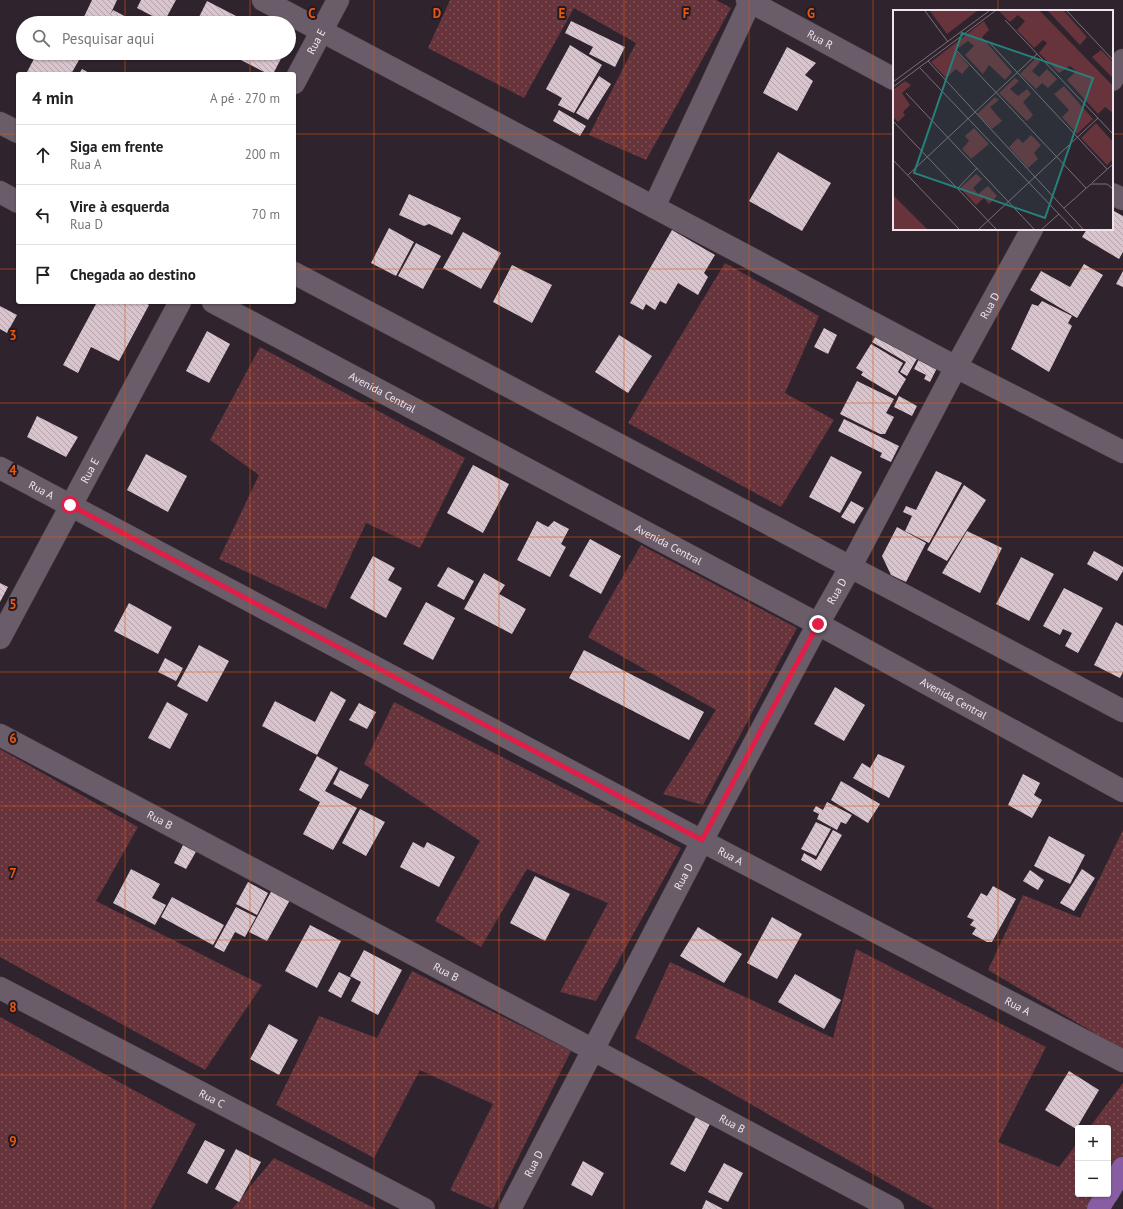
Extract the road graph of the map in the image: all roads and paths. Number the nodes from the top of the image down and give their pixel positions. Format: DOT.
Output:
graph roads {
  1 [pos="263,0"];
  2 [pos="338,0"];
  3 [pos="748,1"];
  4 [pos="292,16"];
  5 [pos="296,18"];
  6 [pos="322,32"];
  7 [pos="1123,60"];
  8 [pos="893,78"];
  9 [pos="1113,78"];
  10 [pos="296,79"];
  11 [pos="0,123"];
  12 [pos="16,131"];
  13 [pos="0,192"];
  14 [pos="1113,194"];
  15 [pos="1123,199"];
  16 [pos="16,201"];
  17 [pos="654,207"];
  18 [pos="1031,230"];
  19 [pos="296,274"];
  20 [pos="179,304"];
  21 [pos="216,304"];
  22 [pos="956,366"];
  23 [pos="1123,452"];
  24 [pos="0,468"];
  25 [pos="70,505"];
  26 [pos="851,566"];
  27 [pos="818,624"];
  28 [pos="0,638"];
  29 [pos="1123,712"];
  30 [pos="0,735"];
  31 [pos="1123,791"];
  32 [pos="702,840"];
  33 [pos="0,988"];
  34 [pos="593,1050"];
  35 [pos="1123,1061"];
  36 [pos="1123,1168"];
  37 [pos="1111,1188"];
  38 [pos="1106,1197"];
  39 [pos="424,1209"];
  40 [pos="510,1209"];
  41 [pos="893,1209"];
  42 [pos="1098,1209"];
  1 -- 4 [label="street"];
  2 -- 6 [label="street, Rua E"];
  3 -- 8 [label="street, Rua R"];
  3 -- 17 [label="street"];
  5 -- 6 [label="street"];
  6 -- 10 [label="street, Rua E"];
  6 -- 17 [label="street"];
  7 -- 9 [label="street"];
  11 -- 12 [label="street"];
  13 -- 16 [label="street"];
  14 -- 15 [label="street"];
  17 -- 22 [label="street"];
  18 -- 22 [label="street, Rua D"];
  19 -- 26 [label="street"];
  20 -- 25 [label="street, Rua E"];
  21 -- 27 [label="street, Avenida Central"];
  22 -- 23 [label="street"];
  22 -- 26 [label="street, Rua D"];
  24 -- 25 [label="street, Rua A"];
  25 -- 28 [label="street, Rua E"];
  25 -- 32 [label="street, Rua A"];
  26 -- 27 [label="street, Rua D"];
  26 -- 29 [label="street"];
  27 -- 31 [label="street, Avenida Central"];
  27 -- 32 [label="street, Rua D"];
  30 -- 34 [label="street, Rua B"];
  32 -- 34 [label="street, Rua D"];
  32 -- 35 [label="street, Rua A"];
  33 -- 39 [label="street, Rua C"];
  34 -- 40 [label="street, Rua D"];
  34 -- 41 [label="street, Rua B"];
  36 -- 37 [label="main road"];
  38 -- 42 [label="main road"];
}
